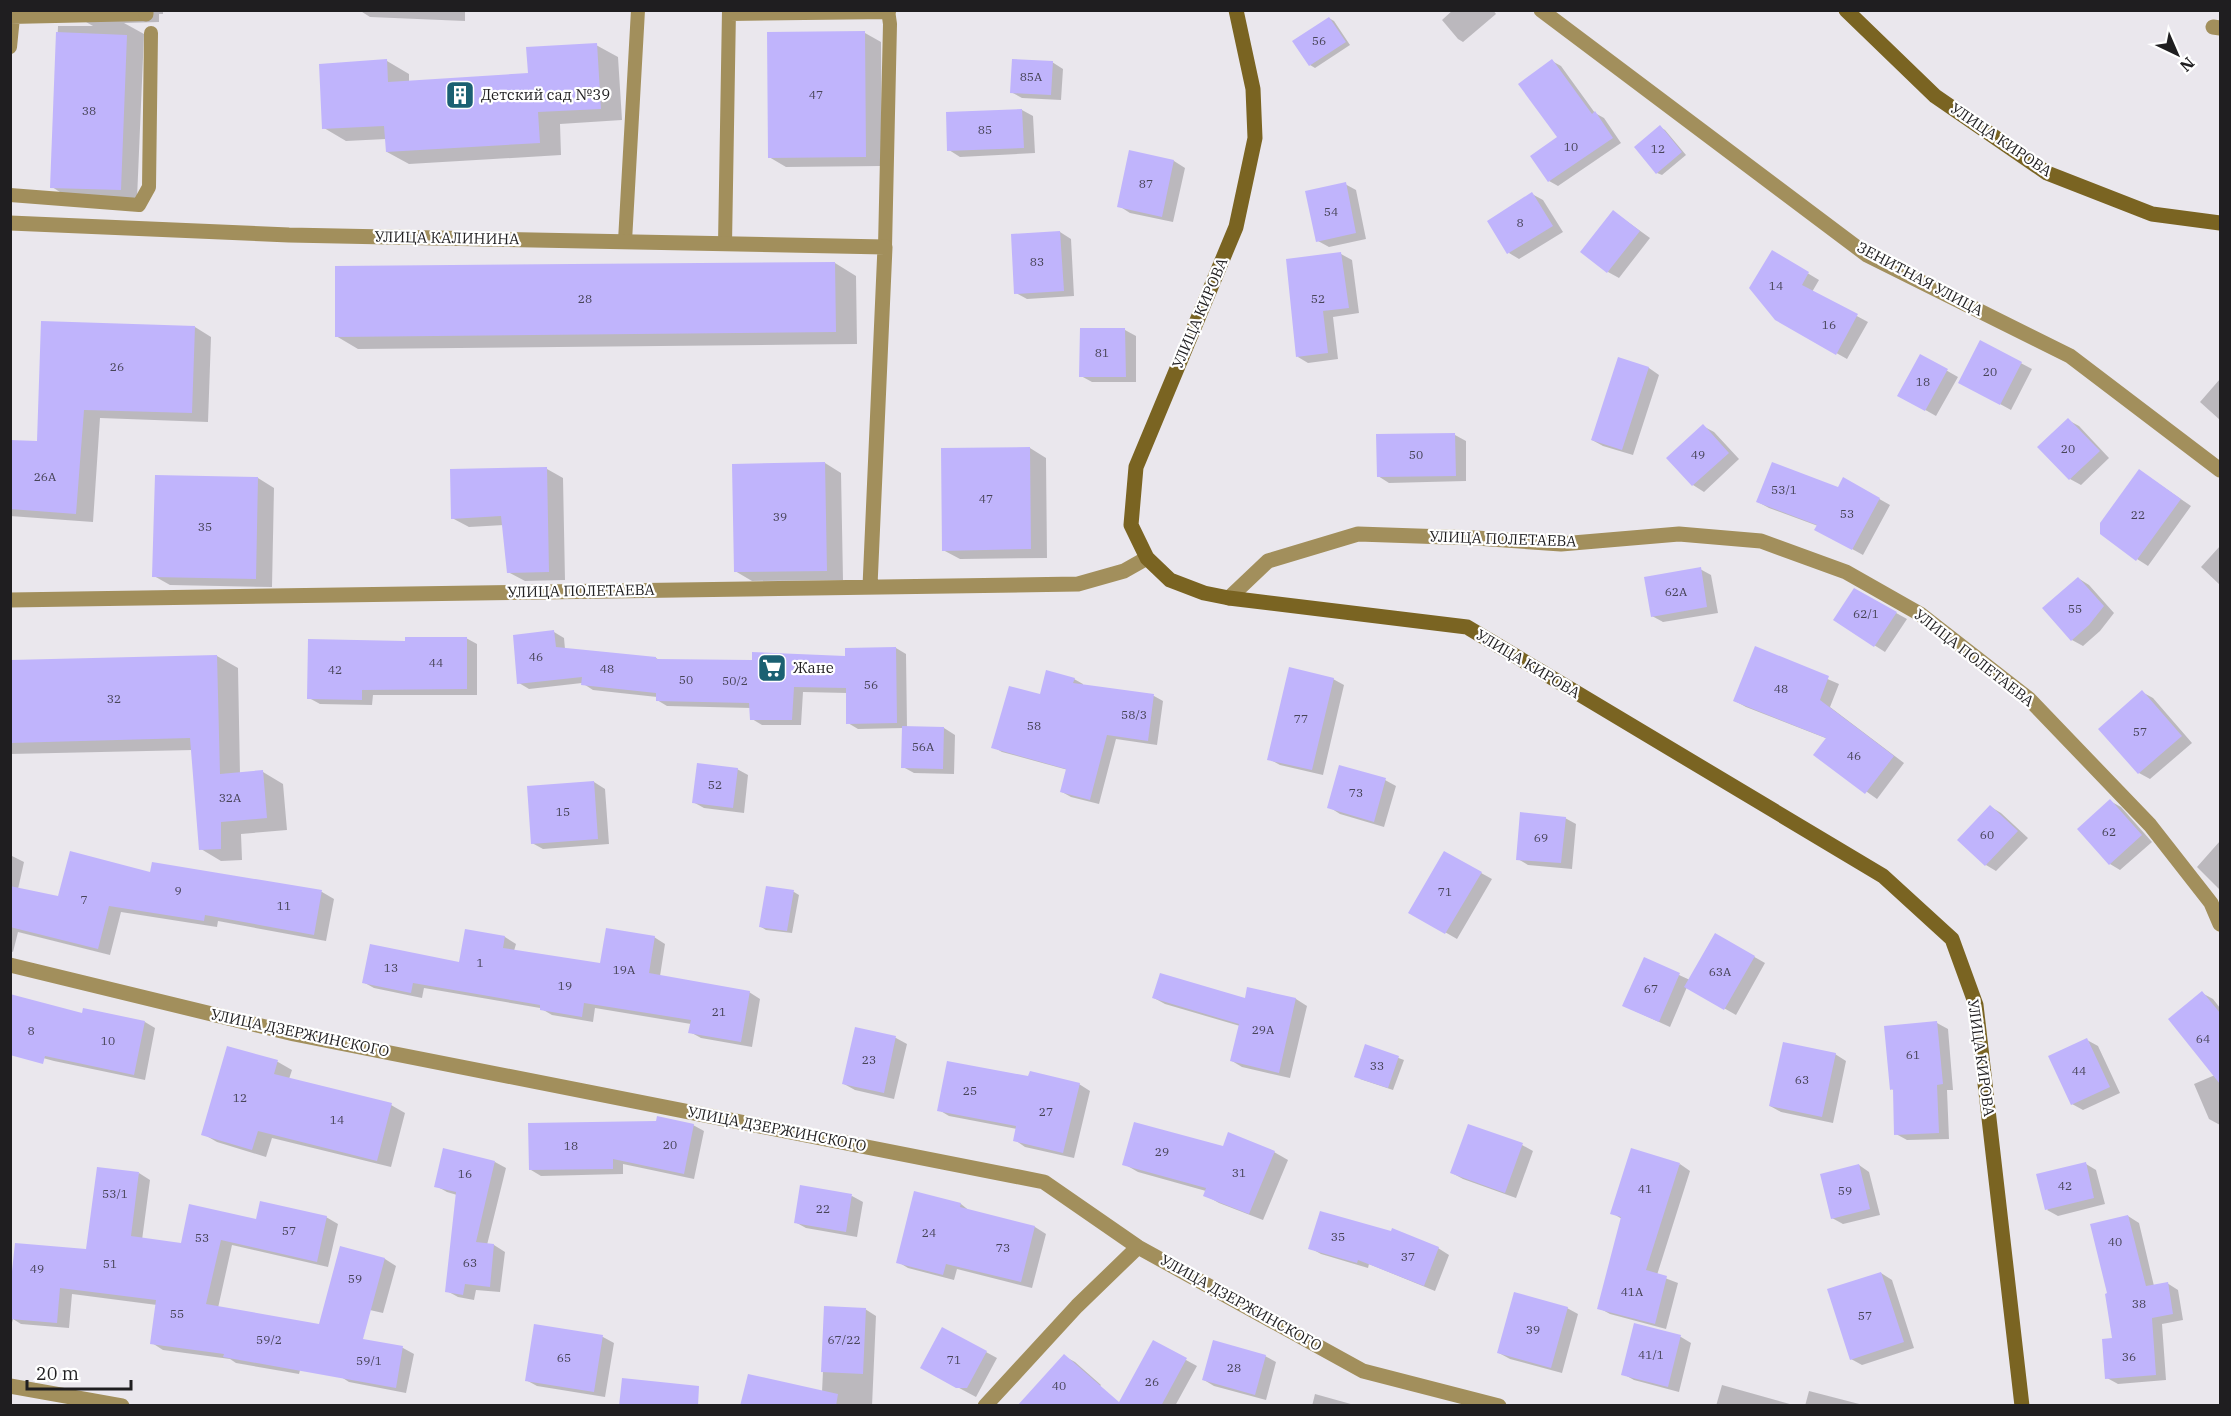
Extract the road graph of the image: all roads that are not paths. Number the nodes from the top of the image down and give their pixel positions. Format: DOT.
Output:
graph roads {
  1 [pos="638,10"];
  2 [pos="1236,10"];
  3 [pos="1541,10"];
  4 [pos="1846,10"];
  5 [pos="888,11"];
  6 [pos="146,12"];
  7 [pos="729,12"];
  8 [pos="12,17"];
  9 [pos="151,33"];
  10 [pos="10,47"];
  11 [pos="10,195"];
  12 [pos="10,223"];
  13 [pos="2220,223"];
  14 [pos="625,242"];
  15 [pos="725,244"];
  16 [pos="885,247"];
  17 [pos="2220,470"];
  18 [pos="1147,558"];
  19 [pos="870,586"];
  20 [pos="1229,598"];
  21 [pos="10,600"];
  22 [pos="2220,924"];
  23 [pos="10,965"];
  24 [pos="1138,1247"];
  25 [pos="10,1386"];
  26 [pos="122,1406"];
  27 [pos="985,1406"];
  28 [pos="1499,1406"];
  29 [pos="2022,1406"];
  1 -- 14 [label="lane"];
  2 -- 18 [label="main road, УЛИЦА КИРОВА"];
  3 -- 17 [label="street, ЗЕНИТНАЯ УЛИЦА"];
  4 -- 13 [label="main road, УЛИЦА КИРОВА"];
  5 -- 7 [label="lane"];
  5 -- 16 [label="lane"];
  6 -- 8 [label="lane"];
  7 -- 15 [label="lane"];
  8 -- 10 [label="lane"];
  9 -- 11 [label="lane"];
  12 -- 14 [label="street, УЛИЦА КАЛИНИНА"];
  14 -- 15 [label="street, УЛИЦА КАЛИНИНА"];
  15 -- 16 [label="street, УЛИЦА КАЛИНИНА"];
  16 -- 19 [label="street"];
  18 -- 19 [label="street, УЛИЦА ПОЛЕТАЕВА"];
  18 -- 20 [label="main road, УЛИЦА КИРОВА"];
  19 -- 21 [label="street, УЛИЦА ПОЛЕТАЕВА"];
  20 -- 22 [label="street, УЛИЦА ПОЛЕТАЕВА"];
  20 -- 29 [label="main road, УЛИЦА КИРОВА"];
  23 -- 24 [label="street, УЛИЦА ДЗЕРЖИНСКОГО"];
  24 -- 27 [label="street"];
  24 -- 28 [label="street, УЛИЦА ДЗЕРЖИНСКОГО"];
  25 -- 26 [label="street"];
}
